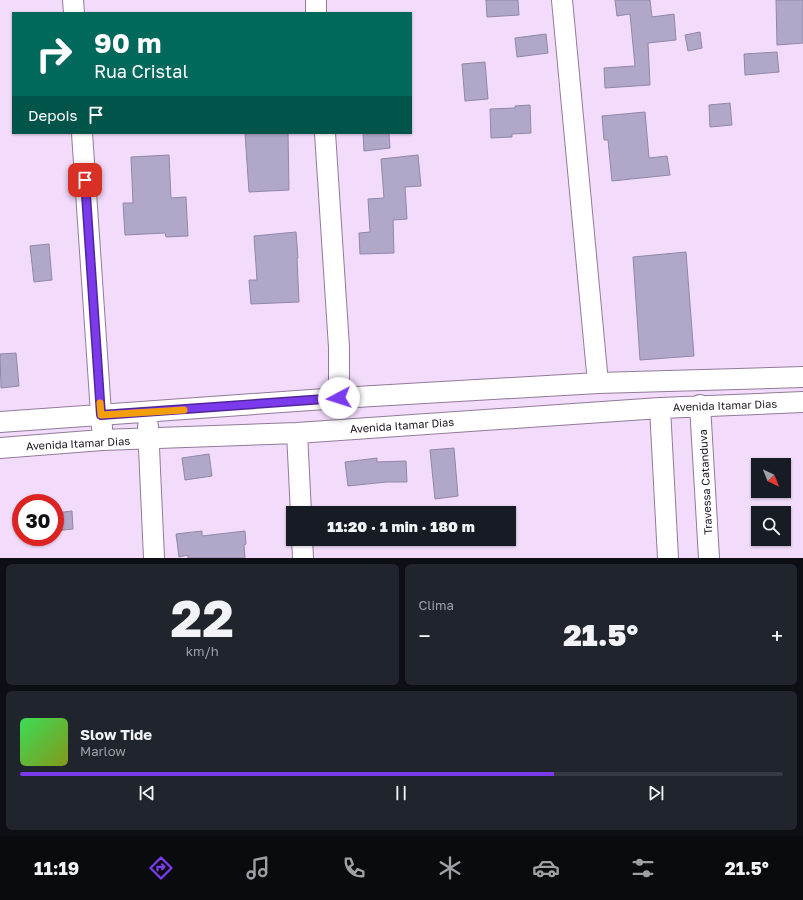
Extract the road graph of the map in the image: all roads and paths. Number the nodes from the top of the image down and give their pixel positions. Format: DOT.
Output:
graph roads {
  1 [pos="73,0"];
  2 [pos="316,0"];
  3 [pos="562,0"];
  4 [pos="74,12"];
  5 [pos="316,12"];
  6 [pos="82,134"];
  7 [pos="325,134"];
  8 [pos="803,377"];
  9 [pos="598,382"];
  10 [pos="339,398"];
  11 [pos="803,402"];
  12 [pos="700,405"];
  13 [pos="660,408"];
  14 [pos="147,412"];
  15 [pos="101,415"];
  16 [pos="0,422"];
  17 [pos="297,432"];
  18 [pos="149,439"];
  19 [pos="102,440"];
  20 [pos="0,448"];
  21 [pos="301,506"];
  22 [pos="302,546"];
  23 [pos="154,558"];
  24 [pos="303,558"];
  25 [pos="668,558"];
  26 [pos="709,558"];
  1 -- 4 [label="street"];
  2 -- 5 [label="street"];
  3 -- 9 [label="street"];
  6 -- 15 [label="street"];
  7 -- 10 [label="street"];
  8 -- 9 [label="street"];
  9 -- 10 [label="street"];
  10 -- 14 [label="street"];
  11 -- 12 [label="street, Avenida Itamar Dias"];
  12 -- 13 [label="street, Avenida Itamar Dias"];
  12 -- 26 [label="street, Travessa Catanduva"];
  13 -- 17 [label="street, Avenida Itamar Dias"];
  13 -- 25 [label="street"];
  14 -- 15 [label="street"];
  14 -- 18 [label="street"];
  15 -- 16 [label="street"];
  15 -- 19 [label="street"];
  17 -- 18 [label="street, Avenida Itamar Dias"];
  17 -- 21 [label="street"];
  18 -- 19 [label="street, Avenida Itamar Dias"];
  18 -- 23 [label="street"];
  19 -- 20 [label="street, Avenida Itamar Dias"];
  22 -- 24 [label="street"];
}
